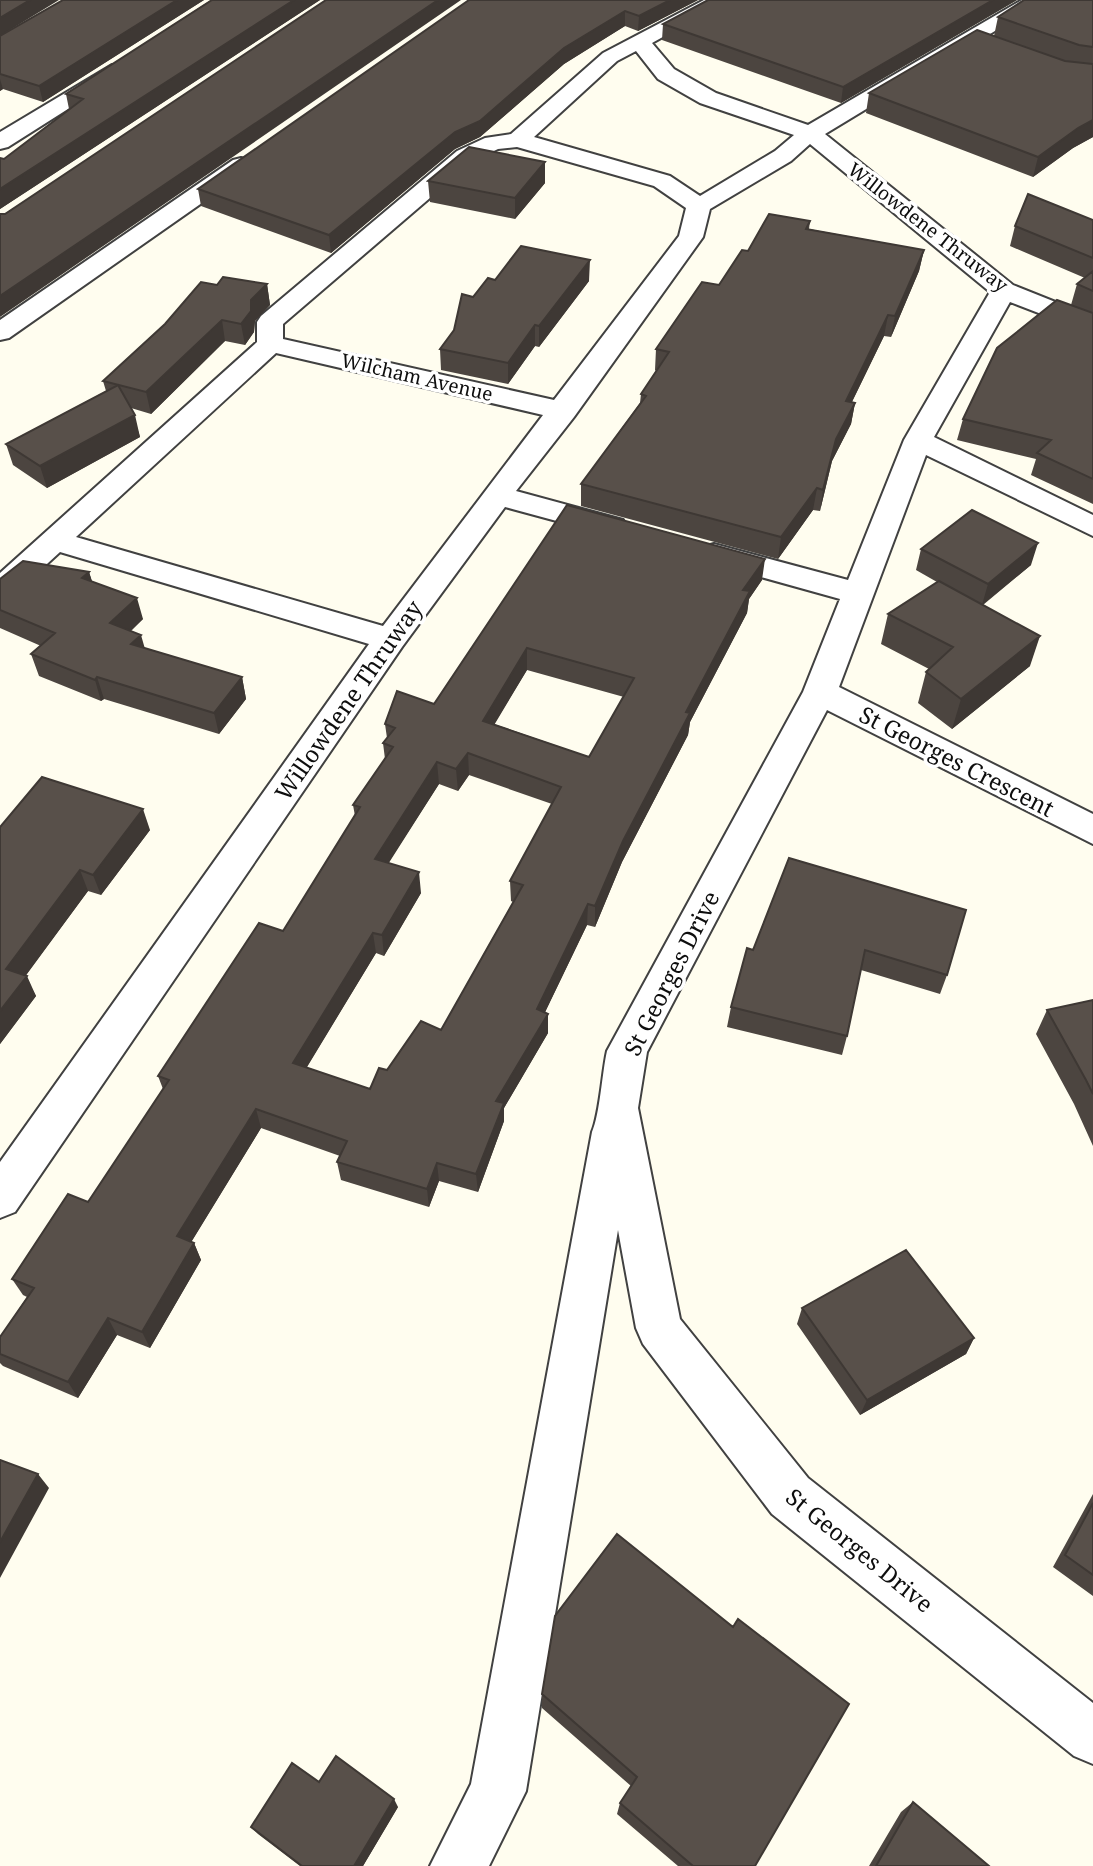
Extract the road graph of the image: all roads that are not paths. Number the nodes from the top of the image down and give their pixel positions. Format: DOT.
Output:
graph roads {
  1 [pos="719,0"];
  2 [pos="1036,0"];
  3 [pos="969,37"];
  4 [pos="638,40"];
  5 [pos="994,46"];
  6 [pos="129,60"];
  7 [pos="810,133"];
  8 [pos="518,140"];
  9 [pos="0,142"];
  10 [pos="262,150"];
  11 [pos="699,206"];
  12 [pos="1004,290"];
  13 [pos="1093,326"];
  14 [pos="0,332"];
  15 [pos="271,344"];
  16 [pos="564,411"];
  17 [pos="918,440"];
  18 [pos="495,495"];
  19 [pos="1093,527"];
  20 [pos="639,534"];
  21 [pos="56,541"];
  22 [pos="691,548"];
  23 [pos="0,590"];
  24 [pos="860,594"];
  25 [pos="390,639"];
  26 [pos="820,692"];
  27 [pos="1093,830"];
  28 [pos="617,1108"];
  29 [pos="0,1198"];
  30 [pos="1093,1737"];
  31 [pos="459,1866"];
  1 -- 4 [label="street"];
  2 -- 3 [label="street"];
  3 -- 5 [label="street"];
  3 -- 7 [label="street"];
  4 -- 7 [label="street, Willowdene Thruway"];
  4 -- 8 [label="street"];
  6 -- 9 [label="street"];
  7 -- 11 [label="street"];
  7 -- 12 [label="street, Willowdene Thruway"];
  8 -- 11 [label="street"];
  8 -- 15 [label="street"];
  10 -- 14 [label="street"];
  11 -- 16 [label="street, Willowdene Thruway"];
  12 -- 13 [label="street, Willowdene Thruway"];
  12 -- 17 [label="street, St Georges Drive"];
  15 -- 16 [label="street, Wilcham Avenue"];
  15 -- 21 [label="street"];
  16 -- 18 [label="street, Willowdene Thruway"];
  17 -- 19 [label="street"];
  17 -- 24 [label="street, St Georges Drive"];
  18 -- 20 [label="street"];
  18 -- 25 [label="street, Willowdene Thruway"];
  21 -- 23 [label="street"];
  21 -- 25 [label="street"];
  22 -- 24 [label="street"];
  24 -- 26 [label="street, St Georges Drive"];
  25 -- 29 [label="street, Willowdene Thruway"];
  26 -- 27 [label="street, St Georges Crescent"];
  26 -- 28 [label="street, St Georges Drive"];
  28 -- 30 [label="street, St Georges Drive"];
  28 -- 31 [label="street"];
}
